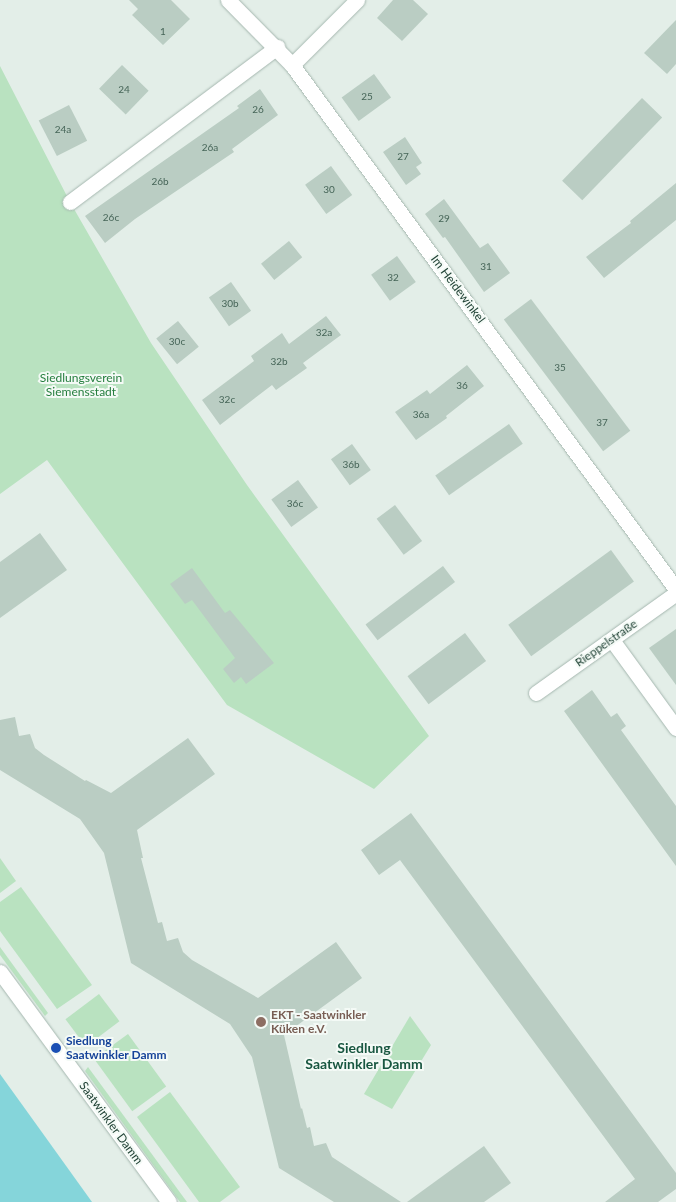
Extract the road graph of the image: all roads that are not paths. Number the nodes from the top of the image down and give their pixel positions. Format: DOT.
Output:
graph roads {
  1 [pos="228,0"];
  2 [pos="357,0"];
  3 [pos="277,48"];
  4 [pos="292,64"];
  5 [pos="70,202"];
  6 [pos="676,589"];
  7 [pos="676,593"];
  8 [pos="612,640"];
  9 [pos="536,693"];
  10 [pos="676,728"];
  11 [pos="0,972"];
  12 [pos="169,1202"];
  1 -- 3 [label="street, Im Heidewinkel"];
  2 -- 4 [label="street"];
  3 -- 4 [label="street, Im Heidewinkel"];
  3 -- 5 [label="street"];
  4 -- 6 [label="street, Im Heidewinkel"];
  7 -- 8 [label="street, Rieppelstraße"];
  8 -- 9 [label="street, Rieppelstraße"];
  8 -- 10 [label="street"];
  11 -- 12 [label="street, Saatwinkler Damm"];
}
